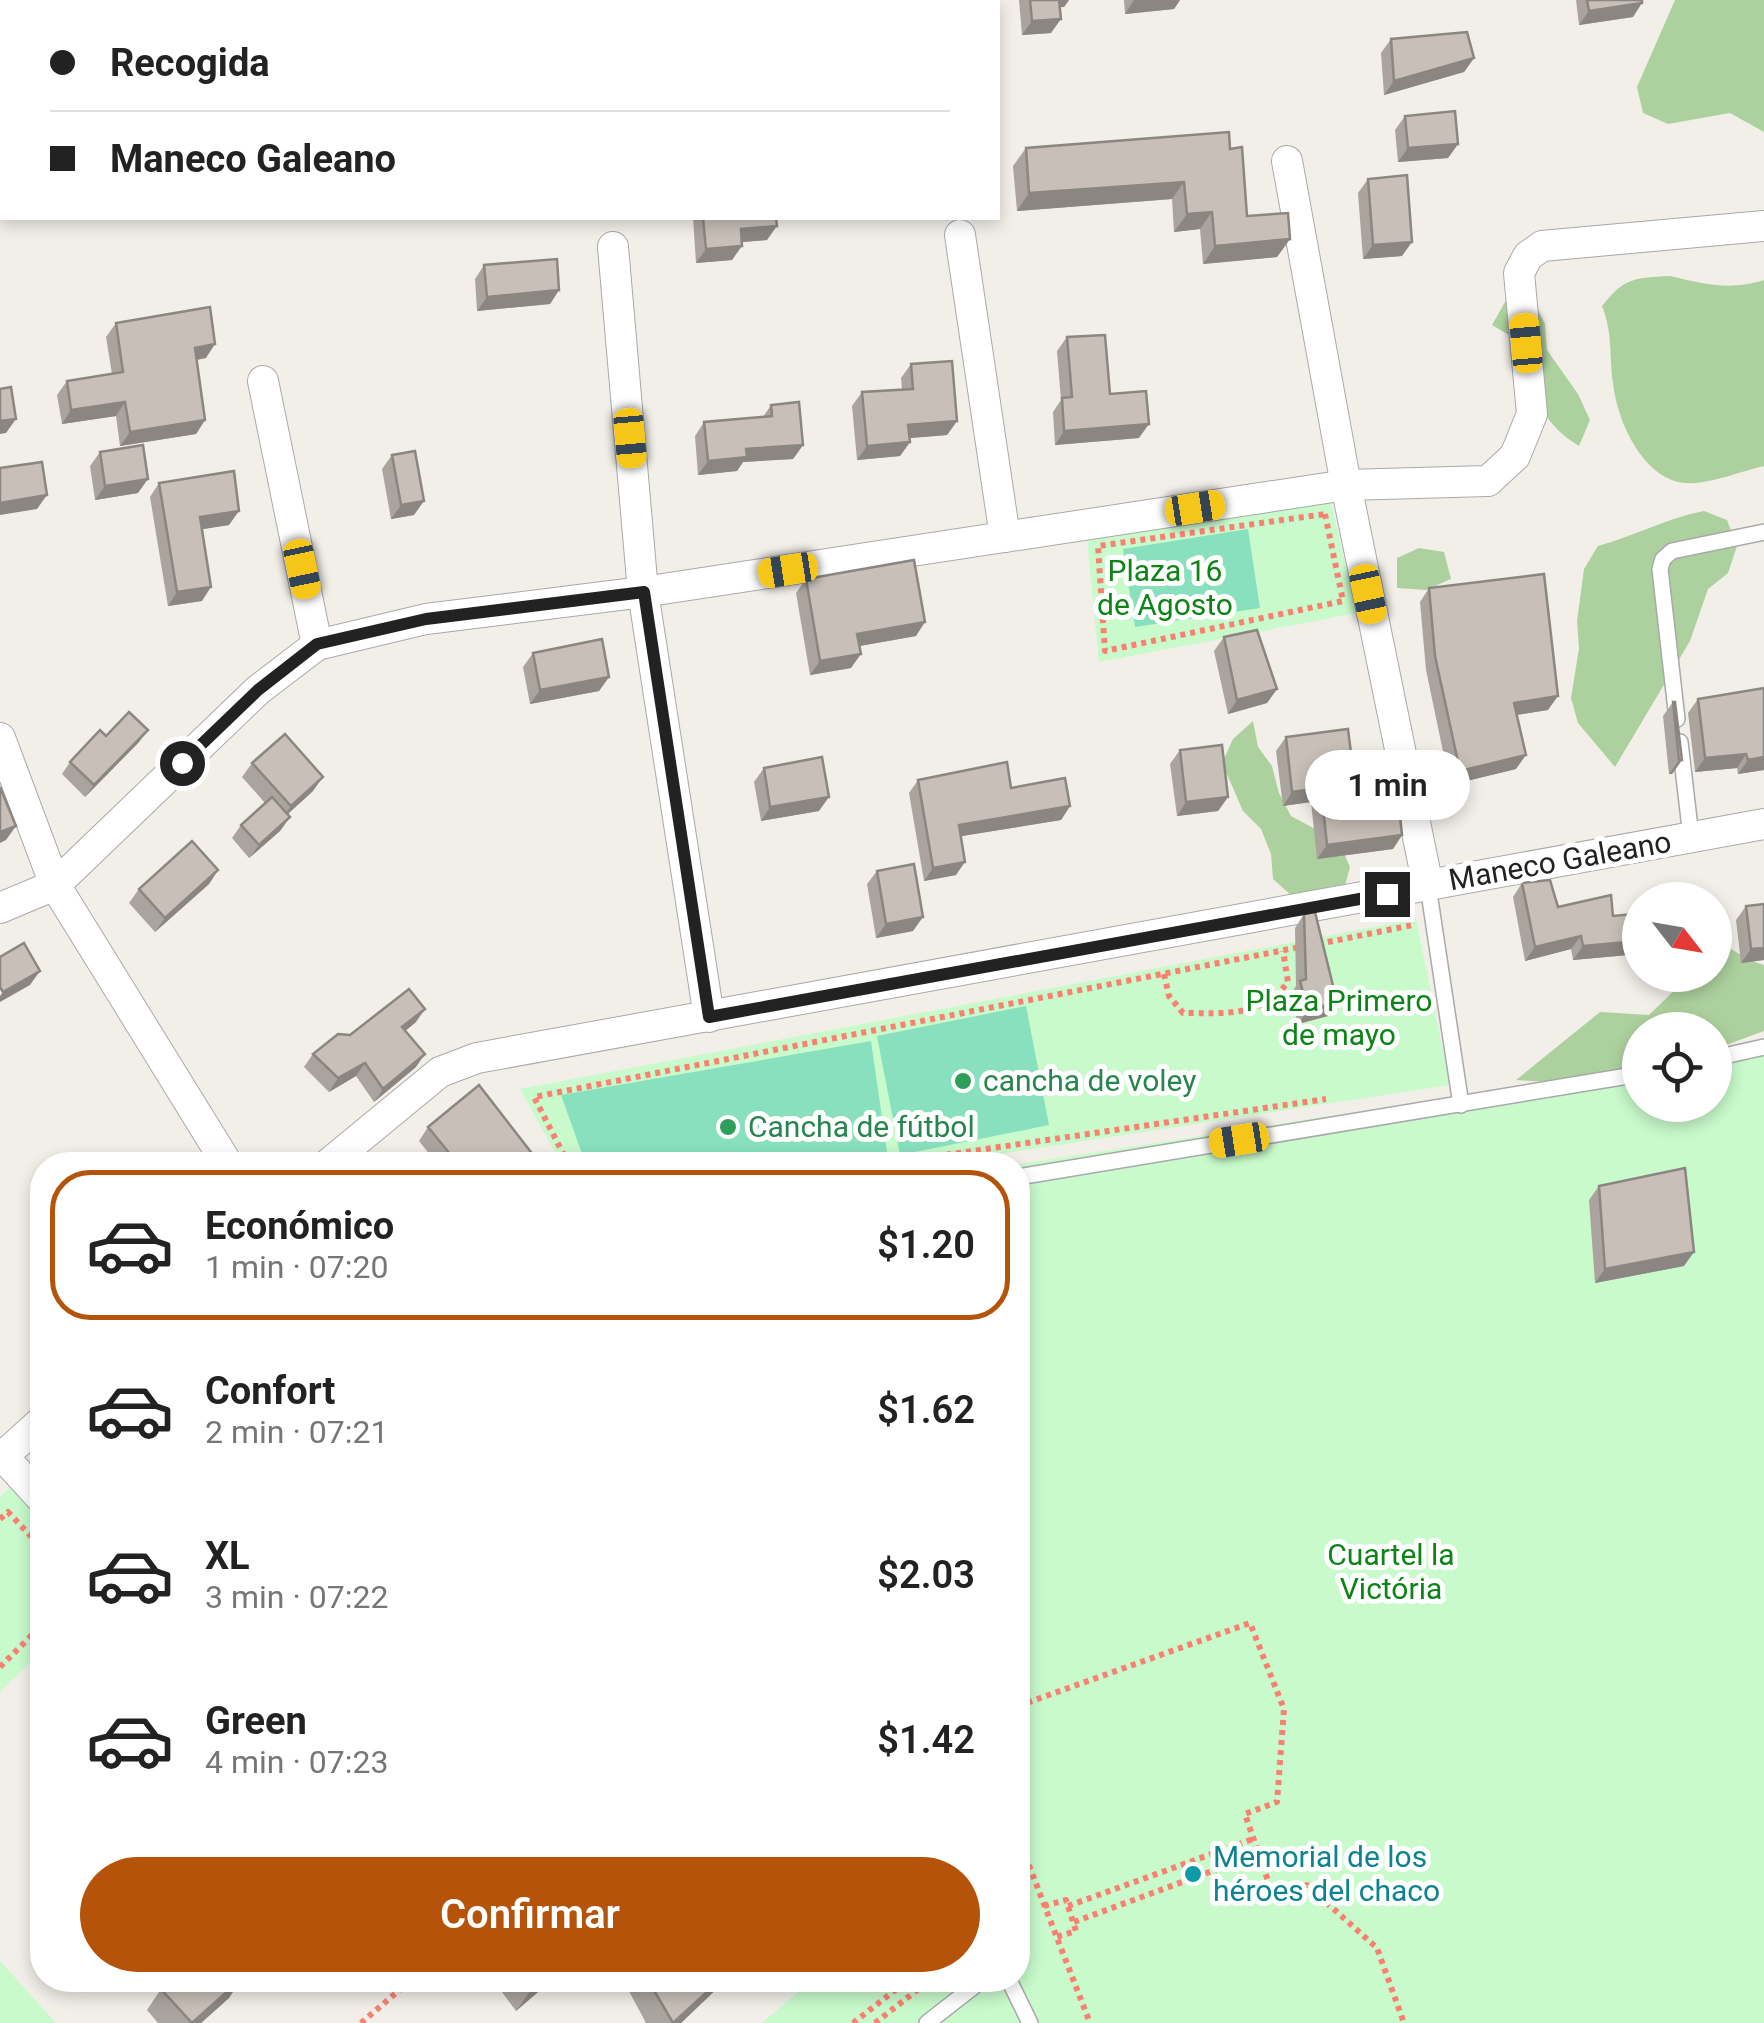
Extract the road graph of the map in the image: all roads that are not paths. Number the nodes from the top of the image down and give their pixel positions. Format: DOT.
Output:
graph roads {
  1 [pos="1287,161"];
  2 [pos="1764,226"];
  3 [pos="960,234"];
  4 [pos="613,247"];
  5 [pos="263,382"];
  6 [pos="1346,485"];
  7 [pos="1764,532"];
  8 [pos="1006,537"];
  9 [pos="644,592"];
  10 [pos="317,644"];
  11 [pos="0,738"];
  12 [pos="1764,824"];
  13 [pos="1691,838"];
  14 [pos="54,885"];
  15 [pos="1428,886"];
  16 [pos="0,908"];
  17 [pos="709,1017"];
  18 [pos="1764,1048"];
  19 [pos="1732,1055"];
  20 [pos="1622,1077"];
  21 [pos="1461,1104"];
  22 [pos="220,1152"];
  23 [pos="343,1152"];
  24 [pos="1030,1175"];
  25 [pos="30,1431"];
  26 [pos="1,1456"];
  27 [pos="30,1486"];
  28 [pos="967,1992"];
  29 [pos="1015,1992"];
  30 [pos="927,2023"];
  31 [pos="1030,2023"];
  1 -- 6 [label="street"];
  2 -- 6 [label="street"];
  3 -- 8 [label="street"];
  4 -- 9 [label="street"];
  5 -- 10 [label="street"];
  6 -- 8 [label="street"];
  6 -- 15 [label="street"];
  7 -- 13 [label="lane"];
  8 -- 9 [label="street"];
  9 -- 10 [label="street"];
  9 -- 17 [label="street"];
  10 -- 14 [label="street"];
  11 -- 14 [label="street"];
  12 -- 13 [label="street, Maneco Galeano"];
  13 -- 15 [label="street, Maneco Galeano"];
  14 -- 16 [label="street"];
  14 -- 22 [label="street"];
  15 -- 17 [label="street, Maneco Galeano"];
  15 -- 21 [label="lane"];
  17 -- 23 [label="street, Maneco Galeano"];
  18 -- 19 [label="lane"];
  20 -- 21 [label="lane"];
  21 -- 24 [label="lane"];
  25 -- 26 [label="street"];
  26 -- 27 [label="street"];
  28 -- 30 [label="lane"];
  29 -- 31 [label="lane"];
}
